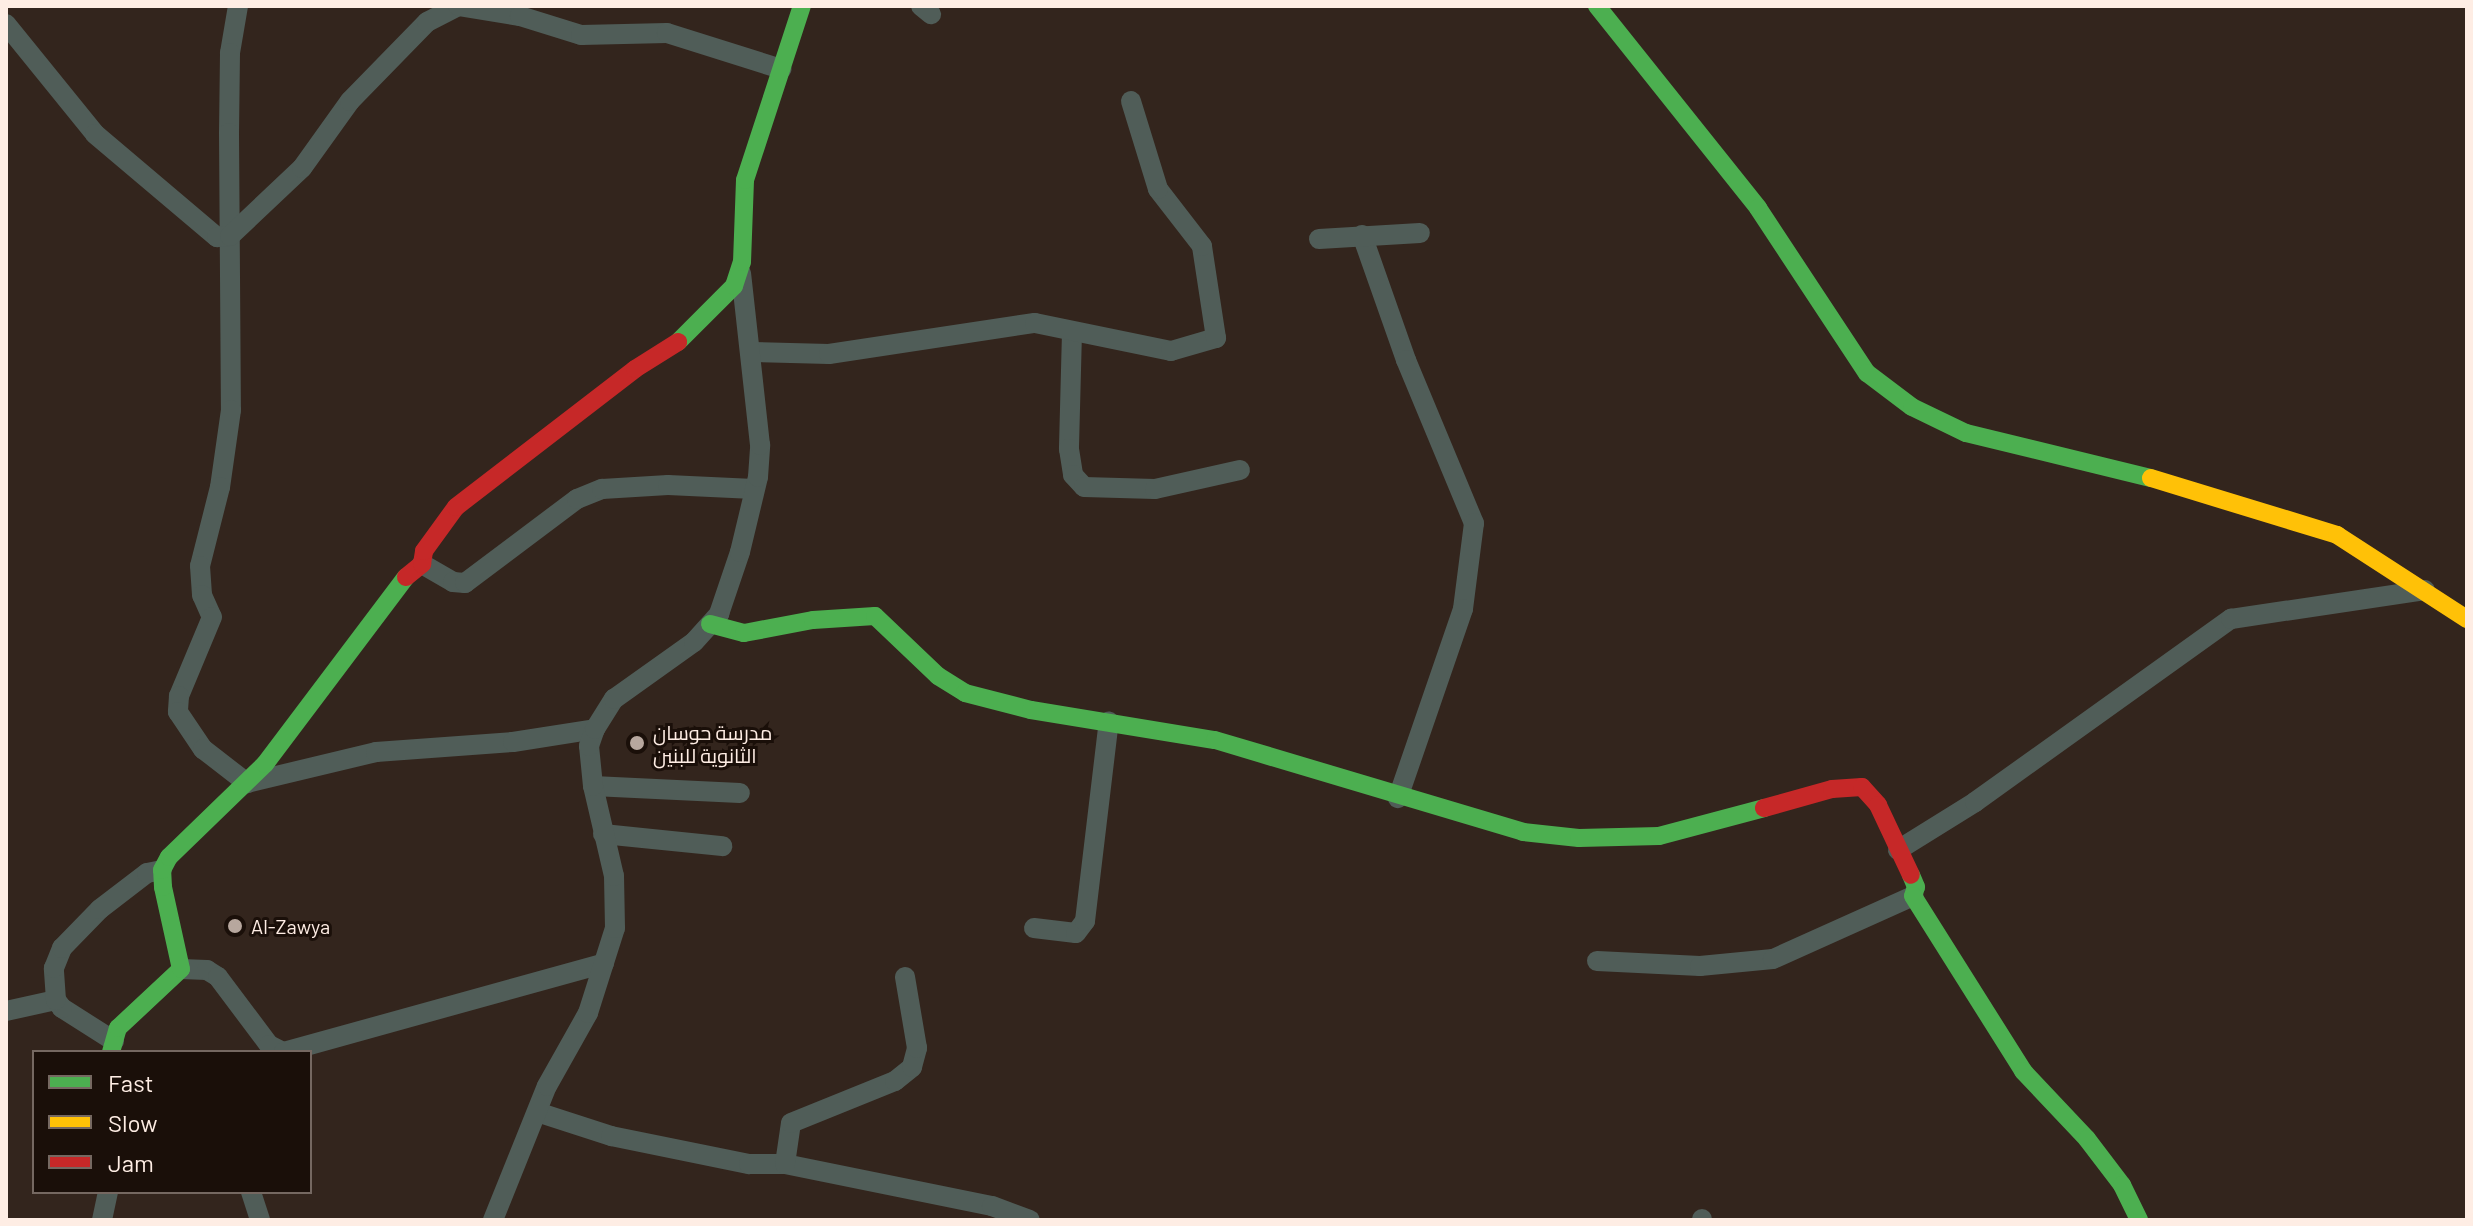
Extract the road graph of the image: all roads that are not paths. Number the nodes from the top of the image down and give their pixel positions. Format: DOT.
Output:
graph roads {
  1 [pos="238,6"];
  2 [pos="802,6"];
  3 [pos="1597,6"];
  4 [pos="6,24"];
  5 [pos="781,69"];
  6 [pos="1131,101"];
  7 [pos="1420,233"];
  8 [pos="1362,235"];
  9 [pos="230,236"];
  10 [pos="1319,239"];
  11 [pos="741,273"];
  12 [pos="1072,332"];
  13 [pos="751,352"];
  14 [pos="1240,470"];
  15 [pos="754,489"];
  16 [pos="422,564"];
  17 [pos="2425,590"];
  18 [pos="2467,619"];
  19 [pos="710,624"];
  20 [pos="1109,721"];
  21 [pos="595,729"];
  22 [pos="247,783"];
  23 [pos="593,786"];
  24 [pos="740,793"];
  25 [pos="1398,798"];
  26 [pos="603,834"];
  27 [pos="722,846"];
  28 [pos="1898,850"];
  29 [pos="162,870"];
  30 [pos="1913,896"];
  31 [pos="1034,928"];
  32 [pos="1597,961"];
  33 [pos="604,963"];
  34 [pos="181,969"];
  35 [pos="905,977"];
  36 [pos="56,1000"];
  37 [pos="6,1011"];
  38 [pos="112,1046"];
  39 [pos="280,1050"];
  40 [pos="291,1050"];
  41 [pos="537,1112"];
  42 [pos="785,1164"];
  43 [pos="108,1194"];
  44 [pos="252,1194"];
  45 [pos="102,1220"];
  46 [pos="260,1220"];
  47 [pos="493,1220"];
  48 [pos="1030,1220"];
  49 [pos="2139,1220"];
  1 -- 9 [label="street"];
  2 -- 5 [label="street"];
  3 -- 17 [label="street"];
  4 -- 9 [label="street"];
  5 -- 9 [label="street"];
  5 -- 11 [label="street"];
  6 -- 12 [label="street"];
  7 -- 8 [label="street"];
  8 -- 10 [label="street"];
  8 -- 25 [label="street"];
  9 -- 22 [label="street"];
  11 -- 13 [label="street"];
  11 -- 16 [label="street"];
  12 -- 13 [label="street"];
  12 -- 14 [label="street"];
  13 -- 15 [label="street"];
  15 -- 16 [label="street"];
  15 -- 19 [label="street"];
  16 -- 22 [label="street"];
  17 -- 18 [label="street"];
  17 -- 28 [label="street"];
  19 -- 20 [label="street"];
  19 -- 21 [label="street"];
  20 -- 25 [label="street"];
  20 -- 31 [label="street"];
  21 -- 22 [label="street"];
  21 -- 23 [label="street"];
  22 -- 29 [label="street"];
  23 -- 24 [label="street"];
  23 -- 26 [label="street"];
  25 -- 28 [label="street"];
  26 -- 27 [label="street"];
  26 -- 33 [label="street"];
  28 -- 30 [label="street"];
  29 -- 34 [label="street"];
  29 -- 36 [label="street"];
  30 -- 32 [label="street"];
  30 -- 49 [label="street"];
  33 -- 40 [label="street"];
  33 -- 41 [label="street"];
  34 -- 38 [label="street"];
  34 -- 39 [label="street"];
  35 -- 42 [label="street"];
  36 -- 37 [label="street"];
  36 -- 38 [label="street"];
  41 -- 42 [label="street"];
  41 -- 47 [label="street"];
  42 -- 48 [label="street"];
  43 -- 45 [label="street"];
  44 -- 46 [label="street"];
}
